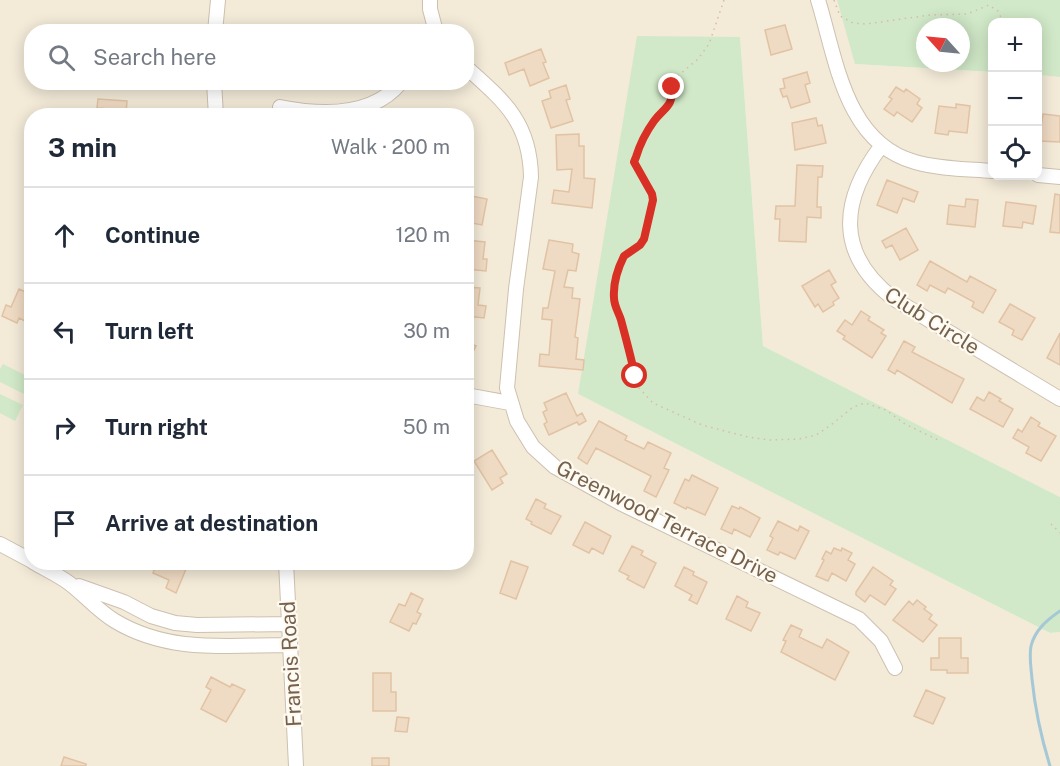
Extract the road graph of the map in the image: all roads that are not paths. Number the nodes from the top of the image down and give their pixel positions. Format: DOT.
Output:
graph roads {
  1 [pos="218,0"];
  2 [pos="430,0"];
  3 [pos="818,0"];
  4 [pos="216,24"];
  5 [pos="433,24"];
  6 [pos="474,74"];
  7 [pos="214,90"];
  8 [pos="392,90"];
  9 [pos="280,107"];
  10 [pos="216,108"];
  11 [pos="288,108"];
  12 [pos="362,108"];
  13 [pos="882,145"];
  14 [pos="988,170"];
  15 [pos="1042,175"];
  16 [pos="1060,177"];
  17 [pos="474,396"];
  18 [pos="1060,399"];
  19 [pos="510,403"];
  20 [pos="0,543"];
  21 [pos="24,557"];
  22 [pos="47,570"];
  23 [pos="286,570"];
  24 [pos="69,582"];
  25 [pos="289,624"];
  26 [pos="290,645"];
  27 [pos="895,668"];
  28 [pos="296,766"];
  1 -- 4 [label="street"];
  2 -- 5 [label="street"];
  3 -- 13 [label="street"];
  6 -- 19 [label="street, Greenwood Terrace Drive"];
  7 -- 10 [label="street"];
  8 -- 12 [label="street"];
  9 -- 11 [label="street"];
  13 -- 14 [label="street"];
  13 -- 18 [label="street, Club Circle"];
  15 -- 16 [label="street"];
  17 -- 19 [label="street"];
  19 -- 27 [label="street, Greenwood Terrace Drive"];
  20 -- 21 [label="street"];
  22 -- 24 [label="street"];
  23 -- 25 [label="street, Francis Road"];
  24 -- 25 [label="street"];
  24 -- 26 [label="street"];
  25 -- 26 [label="street, Francis Road"];
  26 -- 28 [label="street, Francis Road"];
}
